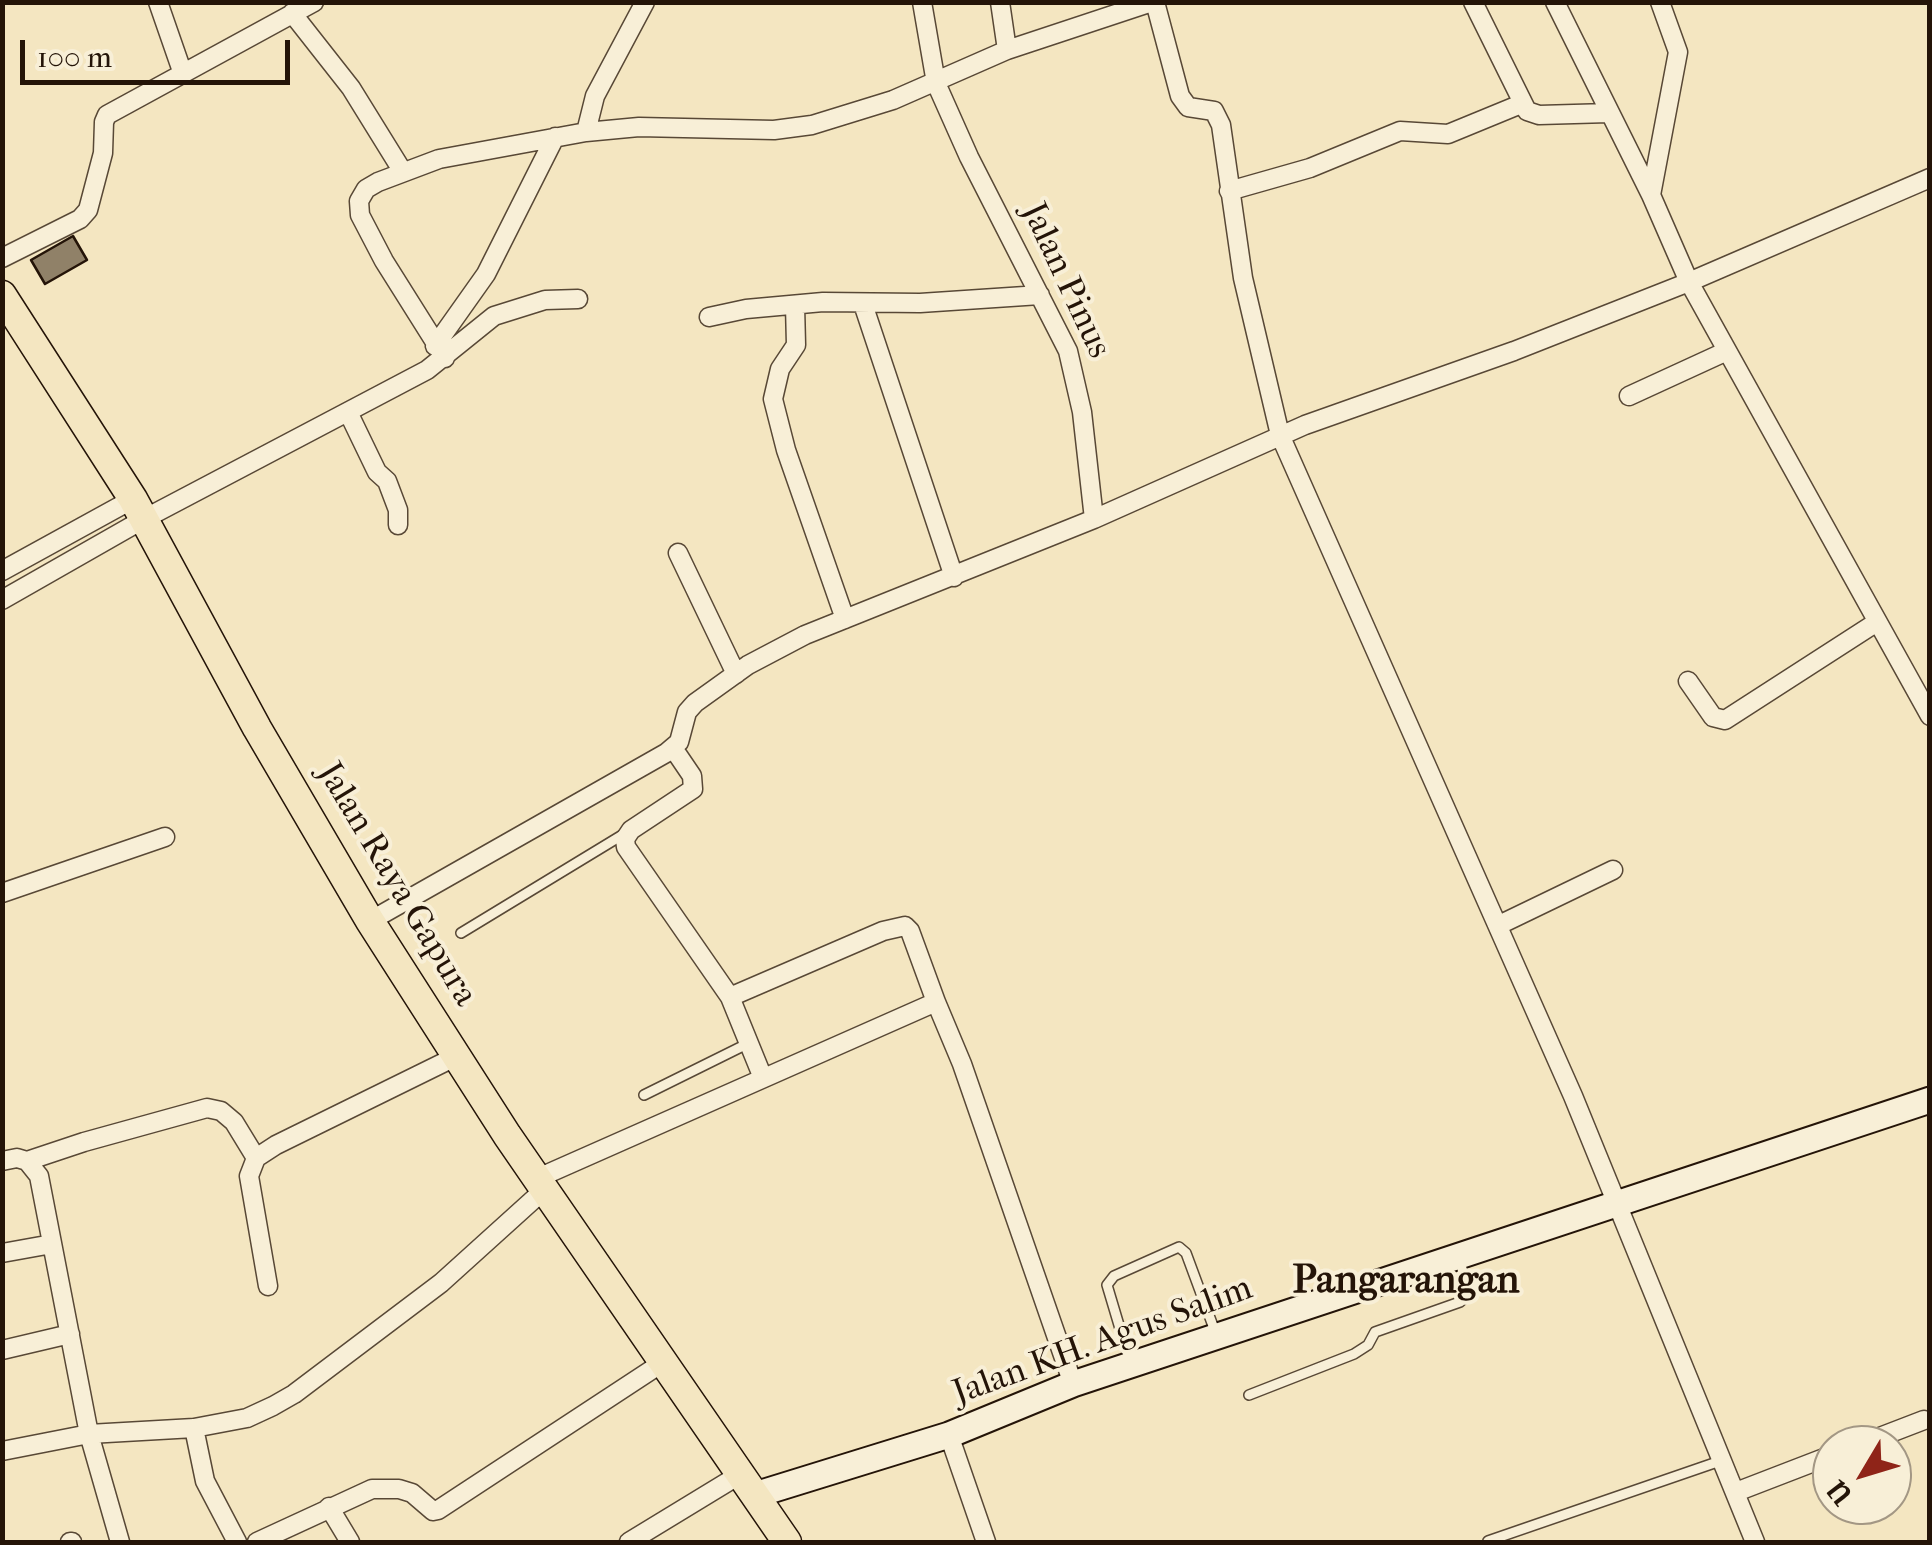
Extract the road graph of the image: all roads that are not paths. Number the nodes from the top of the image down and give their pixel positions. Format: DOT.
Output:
graph roads {
  1 [pos="158,2"];
  2 [pos="314,2"];
  3 [pos="645,2"];
  4 [pos="922,2"];
  5 [pos="1000,2"];
  6 [pos="1153,2"];
  7 [pos="1473,2"];
  8 [pos="1555,2"];
  9 [pos="1660,2"];
  10 [pos="292,13"];
  11 [pos="1007,50"];
  12 [pos="183,74"];
  13 [pos="936,82"];
  14 [pos="1521,104"];
  15 [pos="1608,112"];
  16 [pos="569,135"];
  17 [pos="403,172"];
  18 [pos="1930,178"];
  19 [pos="1229,190"];
  20 [pos="1650,195"];
  21 [pos="2,258"];
  22 [pos="1689,282"];
  23 [pos="2,294"];
  24 [pos="1040,295"];
  25 [pos="578,299"];
  26 [pos="795,304"];
  27 [pos="863,304"];
  28 [pos="709,318"];
  29 [pos="1727,351"];
  30 [pos="440,352"];
  31 [pos="1629,396"];
  32 [pos="349,414"];
  33 [pos="1280,436"];
  34 [pos="138,509"];
  35 [pos="1094,519"];
  36 [pos="398,525"];
  37 [pos="678,553"];
  38 [pos="2,572"];
  39 [pos="954,577"];
  40 [pos="2,600"];
  41 [pos="845,620"];
  42 [pos="1877,622"];
  43 [pos="736,674"];
  44 [pos="1688,682"];
  45 [pos="1930,716"];
  46 [pos="673,748"];
  47 [pos="631,830"];
  48 [pos="165,836"];
  49 [pos="1613,870"];
  50 [pos="2,893"];
  51 [pos="370,921"];
  52 [pos="1498,925"];
  53 [pos="461,933"];
  54 [pos="730,997"];
  55 [pos="936,1002"];
  56 [pos="749,1043"];
  57 [pos="457,1056"];
  58 [pos="764,1078"];
  59 [pos="644,1095"];
  60 [pos="1930,1100"];
  61 [pos="256,1158"];
  62 [pos="2,1160"];
  63 [pos="27,1162"];
  64 [pos="542,1184"];
  65 [pos="1616,1205"];
  66 [pos="52,1244"];
  67 [pos="2,1253"];
  68 [pos="1459,1257"];
  69 [pos="268,1286"];
  70 [pos="70,1334"];
  71 [pos="1217,1337"];
  72 [pos="2,1350"];
  73 [pos="665,1361"];
  74 [pos="1130,1365"];
  75 [pos="1072,1384"];
  76 [pos="1249,1394"];
  77 [pos="1924,1420"];
  78 [pos="1911,1425"];
  79 [pos="194,1428"];
  80 [pos="89,1434"];
  81 [pos="949,1436"];
  82 [pos="2,1451"];
  83 [pos="1723,1460"];
  84 [pos="1812,1464"];
  85 [pos="747,1485"];
  86 [pos="1736,1492"];
  87 [pos="329,1507"];
  88 [pos="1488,1541"];
  89 [pos="120,1542"];
  90 [pos="237,1542"];
  91 [pos="257,1542"];
  92 [pos="350,1542"];
  93 [pos="630,1542"];
  94 [pos="786,1542"];
  95 [pos="986,1542"];
  96 [pos="1755,1542"];
  1 -- 12 [label="street"];
  2 -- 10 [label="street"];
  3 -- 16 [label="street"];
  4 -- 13 [label="street, Jalan Pinus"];
  5 -- 11 [label="street"];
  6 -- 11 [label="street"];
  6 -- 19 [label="street"];
  7 -- 14 [label="street"];
  8 -- 15 [label="street"];
  9 -- 20 [label="street"];
  10 -- 12 [label="street"];
  10 -- 17 [label="street"];
  11 -- 13 [label="street"];
  12 -- 21 [label="street"];
  13 -- 16 [label="street"];
  13 -- 24 [label="street, Jalan Pinus"];
  14 -- 15 [label="street"];
  14 -- 19 [label="street"];
  15 -- 20 [label="street"];
  16 -- 17 [label="street"];
  16 -- 30 [label="street"];
  17 -- 30 [label="street"];
  18 -- 22 [label="street"];
  19 -- 33 [label="street"];
  20 -- 22 [label="street"];
  22 -- 29 [label="street"];
  22 -- 33 [label="street"];
  23 -- 34 [label="main road, Jalan Raya Gapura"];
  24 -- 27 [label="street"];
  24 -- 35 [label="street, Jalan Pinus"];
  25 -- 30 [label="street"];
  26 -- 27 [label="street"];
  26 -- 28 [label="street"];
  26 -- 41 [label="street"];
  27 -- 39 [label="street"];
  29 -- 31 [label="street"];
  29 -- 42 [label="street"];
  30 -- 32 [label="street"];
  32 -- 34 [label="street"];
  32 -- 36 [label="street"];
  33 -- 35 [label="street"];
  33 -- 52 [label="street"];
  34 -- 38 [label="street"];
  34 -- 40 [label="street"];
  34 -- 51 [label="main road, Jalan Raya Gapura"];
  35 -- 39 [label="street"];
  37 -- 43 [label="street"];
  39 -- 41 [label="street"];
  41 -- 43 [label="street"];
  42 -- 44 [label="street"];
  42 -- 45 [label="street"];
  43 -- 46 [label="street"];
  46 -- 47 [label="street"];
  46 -- 51 [label="street"];
  47 -- 53 [label="lane"];
  47 -- 54 [label="street"];
  48 -- 50 [label="street"];
  49 -- 52 [label="street"];
  51 -- 57 [label="main road, Jalan Raya Gapura"];
  52 -- 65 [label="street"];
  54 -- 55 [label="street"];
  54 -- 56 [label="street"];
  55 -- 58 [label="street"];
  55 -- 75 [label="street"];
  56 -- 58 [label="street"];
  56 -- 59 [label="lane"];
  57 -- 61 [label="street"];
  57 -- 64 [label="main road, Jalan Raya Gapura"];
  58 -- 64 [label="street"];
  60 -- 65 [label="main road, Jalan KH. Agus Salim"];
  61 -- 63 [label="street"];
  61 -- 69 [label="street"];
  62 -- 63 [label="street"];
  63 -- 66 [label="street"];
  64 -- 73 [label="main road, Jalan Raya Gapura"];
  64 -- 79 [label="street"];
  65 -- 68 [label="main road, Jalan KH. Agus Salim"];
  65 -- 83 [label="street"];
  66 -- 67 [label="street"];
  66 -- 70 [label="street"];
  68 -- 71 [label="main road, Jalan KH. Agus Salim"];
  68 -- 76 [label="lane"];
  70 -- 72 [label="street"];
  70 -- 80 [label="street"];
  71 -- 74 [label="main road, Jalan KH. Agus Salim"];
  71 -- 74 [label="lane"];
  73 -- 85 [label="main road, Jalan Raya Gapura"];
  73 -- 87 [label="street"];
  74 -- 75 [label="main road, Jalan KH. Agus Salim"];
  75 -- 81 [label="main road, Jalan KH. Agus Salim"];
  77 -- 78 [label="street"];
  79 -- 80 [label="street"];
  79 -- 90 [label="street"];
  80 -- 82 [label="street"];
  80 -- 89 [label="street"];
  81 -- 85 [label="main road, Jalan KH. Agus Salim"];
  81 -- 95 [label="street"];
  83 -- 86 [label="street"];
  83 -- 88 [label="lane"];
  84 -- 86 [label="street"];
  85 -- 93 [label="street"];
  85 -- 94 [label="main road, Jalan Raya Gapura"];
  86 -- 96 [label="street"];
  87 -- 91 [label="street"];
  87 -- 92 [label="street"];
}
